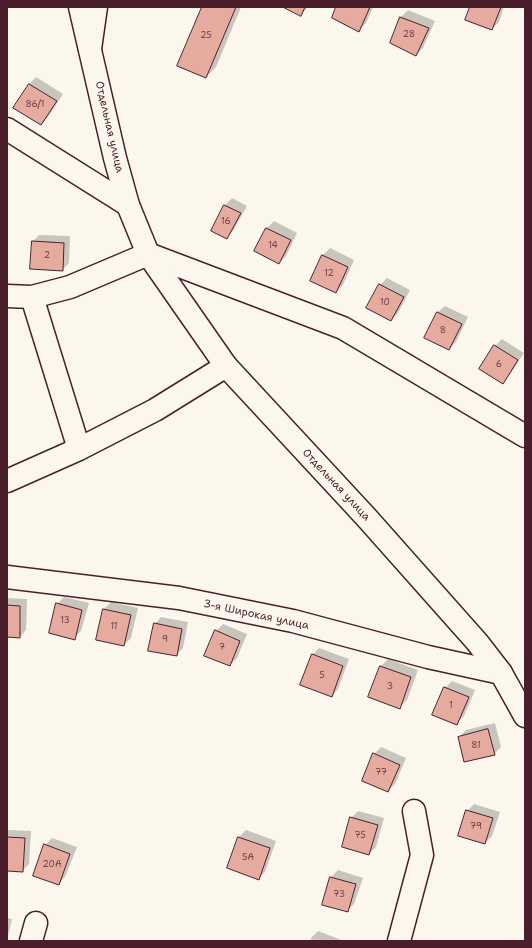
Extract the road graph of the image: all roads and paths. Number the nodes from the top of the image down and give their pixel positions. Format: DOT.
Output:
graph roads {
  1 [pos="80,7"];
  2 [pos="96,7"];
  3 [pos="90,49"];
  4 [pos="7,129"];
  5 [pos="128,205"];
  6 [pos="148,254"];
  7 [pos="7,296"];
  8 [pos="32,297"];
  9 [pos="226,366"];
  10 [pos="525,436"];
  11 [pos="79,449"];
  12 [pos="7,481"];
  13 [pos="7,577"];
  14 [pos="501,673"];
  15 [pos="525,716"];
  16 [pos="414,811"];
  17 [pos="399,941"];
  1 -- 3 [label="street, Отдельная улица"];
  2 -- 3 [label="street, Отдельная улица"];
  3 -- 5 [label="street, Отдельная улица"];
  4 -- 5 [label="street"];
  5 -- 6 [label="street, Отдельная улица"];
  6 -- 8 [label="street"];
  6 -- 9 [label="street, Отдельная улица"];
  6 -- 10 [label="street"];
  7 -- 8 [label="street"];
  8 -- 11 [label="street"];
  9 -- 11 [label="street"];
  9 -- 14 [label="street, Отдельная улица"];
  11 -- 12 [label="street"];
  13 -- 14 [label="street, 3-я Широкая улица"];
  14 -- 15 [label="street, Отдельная улица"];
  16 -- 17 [label="street"];
}
